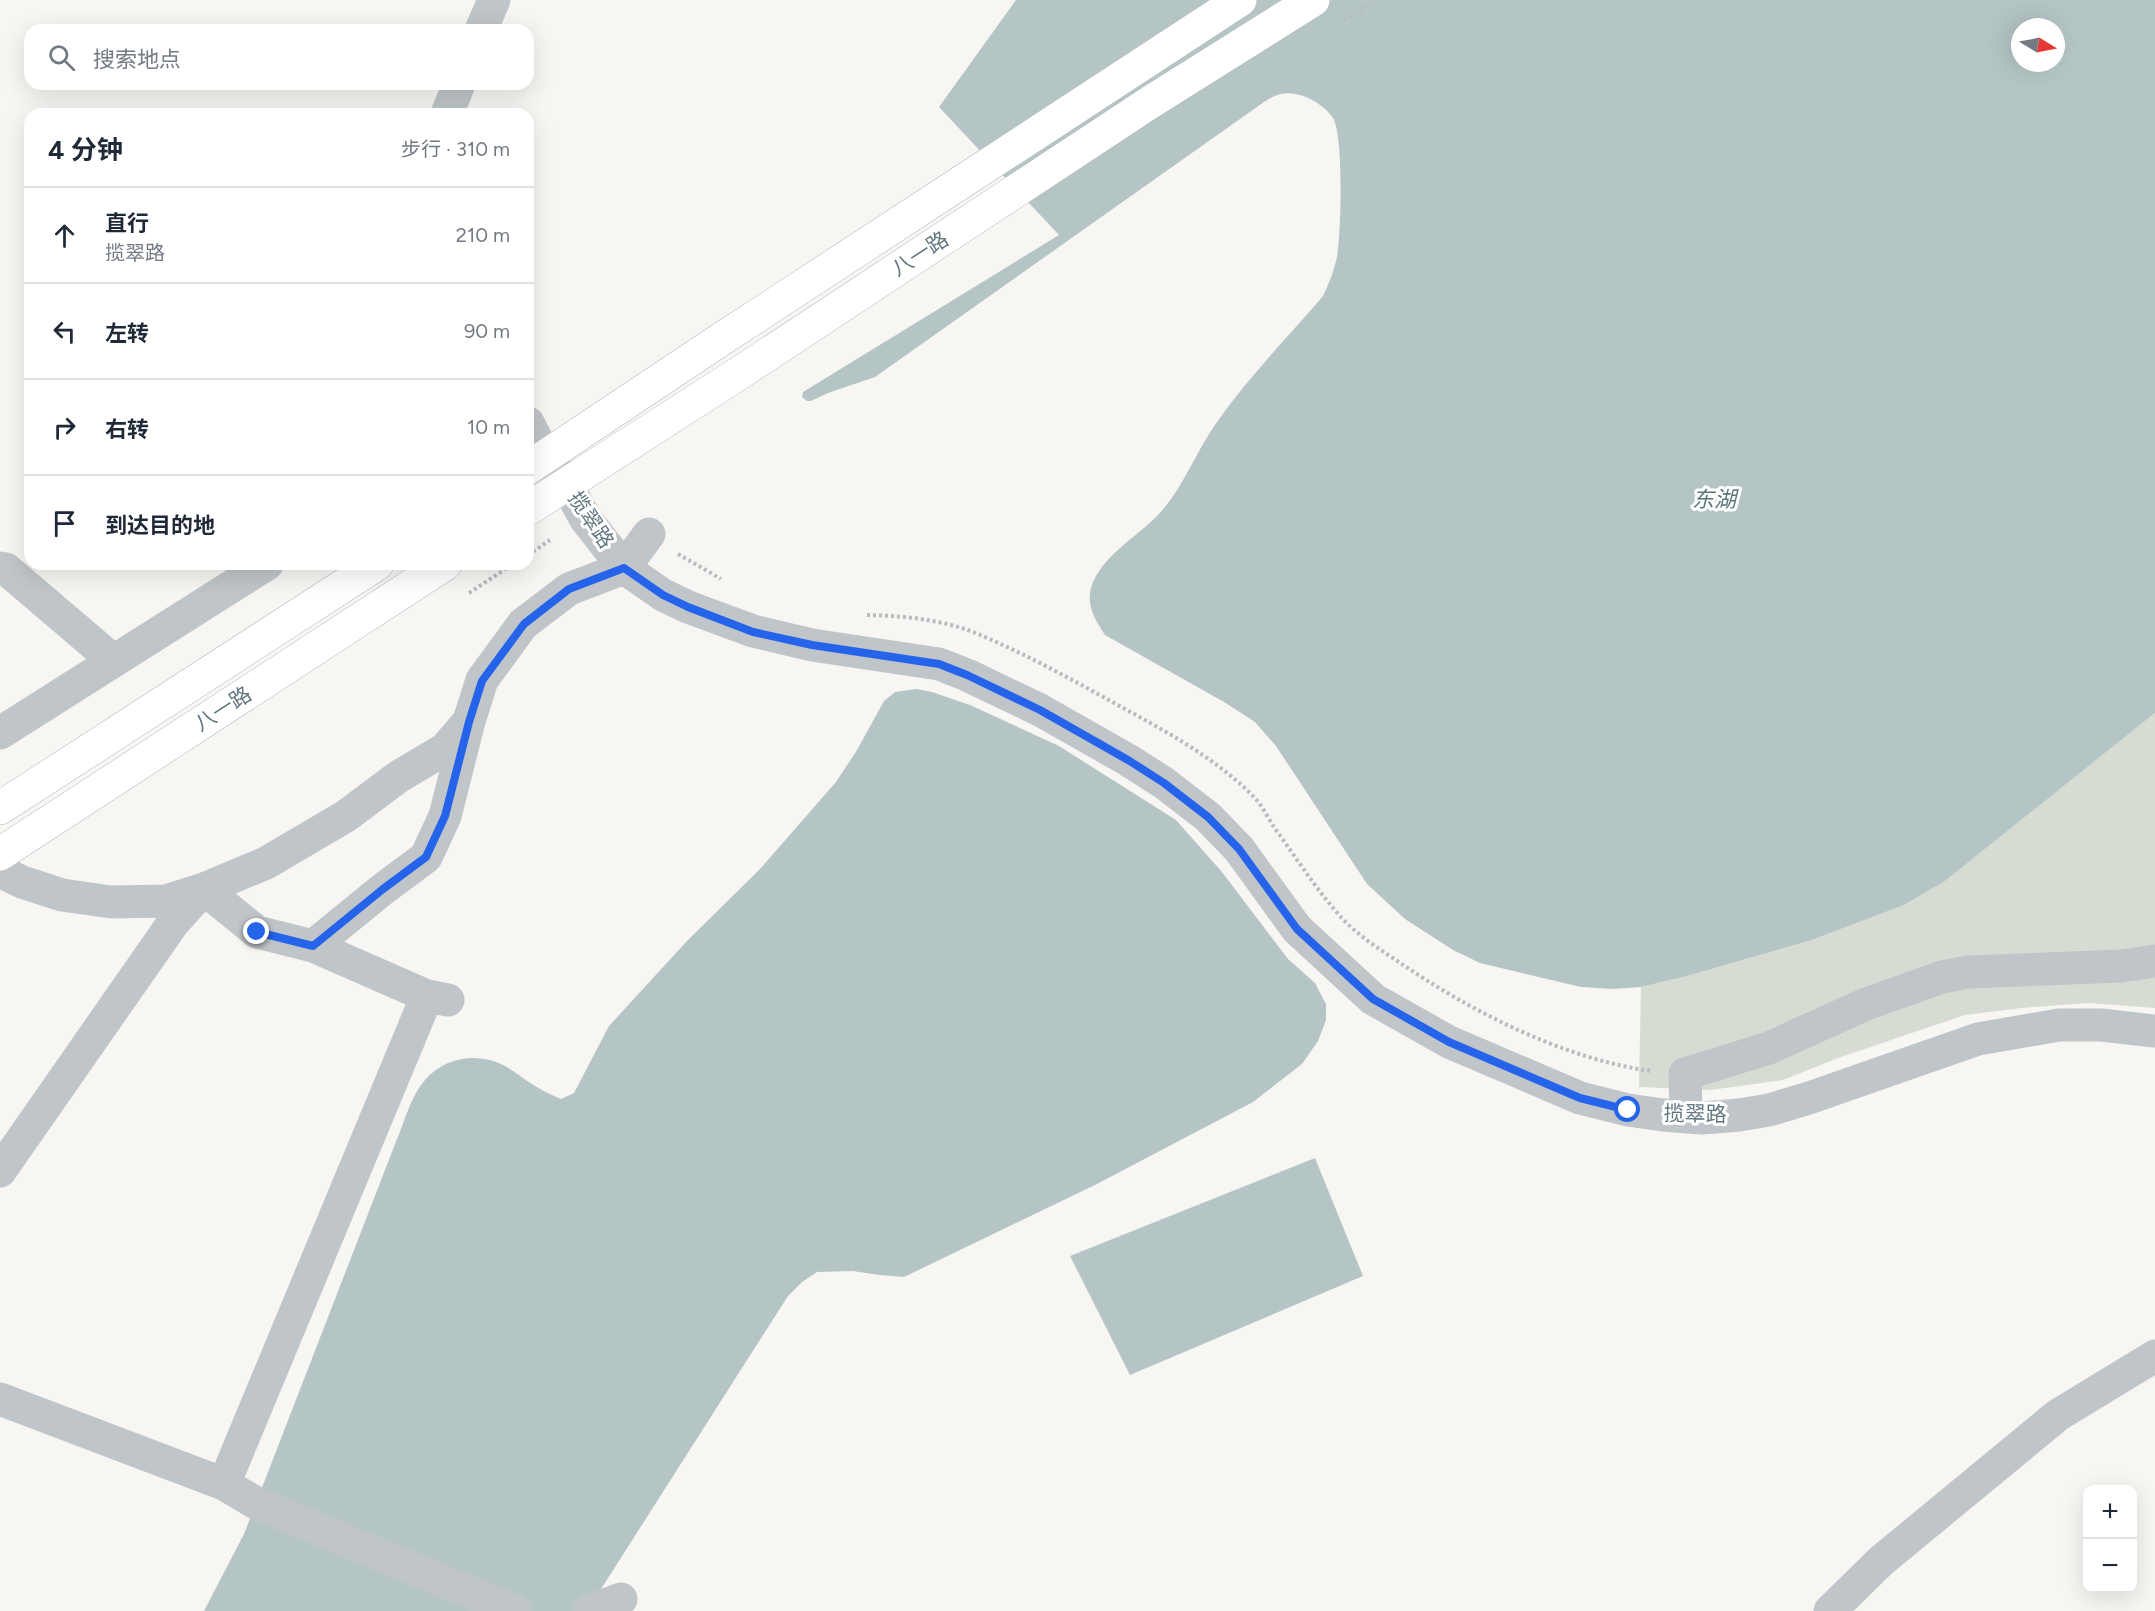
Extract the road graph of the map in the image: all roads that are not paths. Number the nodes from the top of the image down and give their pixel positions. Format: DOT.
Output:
graph roads {
  1 [pos="494,0"];
  2 [pos="1240,0"];
  3 [pos="1313,0"];
  4 [pos="484,24"];
  5 [pos="457,90"];
  6 [pos="449,108"];
  7 [pos="537,463"];
  8 [pos="566,483"];
  9 [pos="534,505"];
  10 [pos="649,534"];
  11 [pos="0,568"];
  12 [pos="624,568"];
  13 [pos="258,570"];
  14 [pos="368,570"];
  15 [pos="436,570"];
  16 [pos="114,661"];
  17 [pos="469,722"];
  18 [pos="0,733"];
  19 [pos="0,808"];
  20 [pos="0,854"];
  21 [pos="0,871"];
  22 [pos="204,889"];
  23 [pos="313,946"];
  24 [pos="2155,961"];
  25 [pos="2155,1030"];
  26 [pos="1686,1117"];
  27 [pos="0,1171"];
  28 [pos="2155,1356"];
  29 [pos="0,1399"];
  30 [pos="224,1484"];
  31 [pos="621,1599"];
  32 [pos="515,1611"];
  33 [pos="589,1611"];
  34 [pos="1830,1611"];
  1 -- 4 [label="street"];
  2 -- 7 [label="main road, 八一路"];
  3 -- 8 [label="main road, 八一路"];
  5 -- 6 [label="street"];
  7 -- 8 [label="street, 揽翠路"];
  8 -- 9 [label="main road, 八一路"];
  8 -- 12 [label="street, 揽翠路"];
  10 -- 12 [label="street"];
  11 -- 16 [label="street"];
  12 -- 17 [label="street"];
  12 -- 26 [label="street, 揽翠路"];
  13 -- 16 [label="street"];
  14 -- 19 [label="main road, 八一路"];
  15 -- 20 [label="main road, 八一路"];
  16 -- 18 [label="street"];
  17 -- 22 [label="street"];
  17 -- 23 [label="street"];
  21 -- 22 [label="street"];
  22 -- 23 [label="street"];
  22 -- 27 [label="street"];
  23 -- 30 [label="street"];
  24 -- 26 [label="street"];
  25 -- 26 [label="street, 揽翠路"];
  28 -- 34 [label="street"];
  29 -- 30 [label="street"];
  30 -- 32 [label="street"];
  31 -- 33 [label="street"];
}
